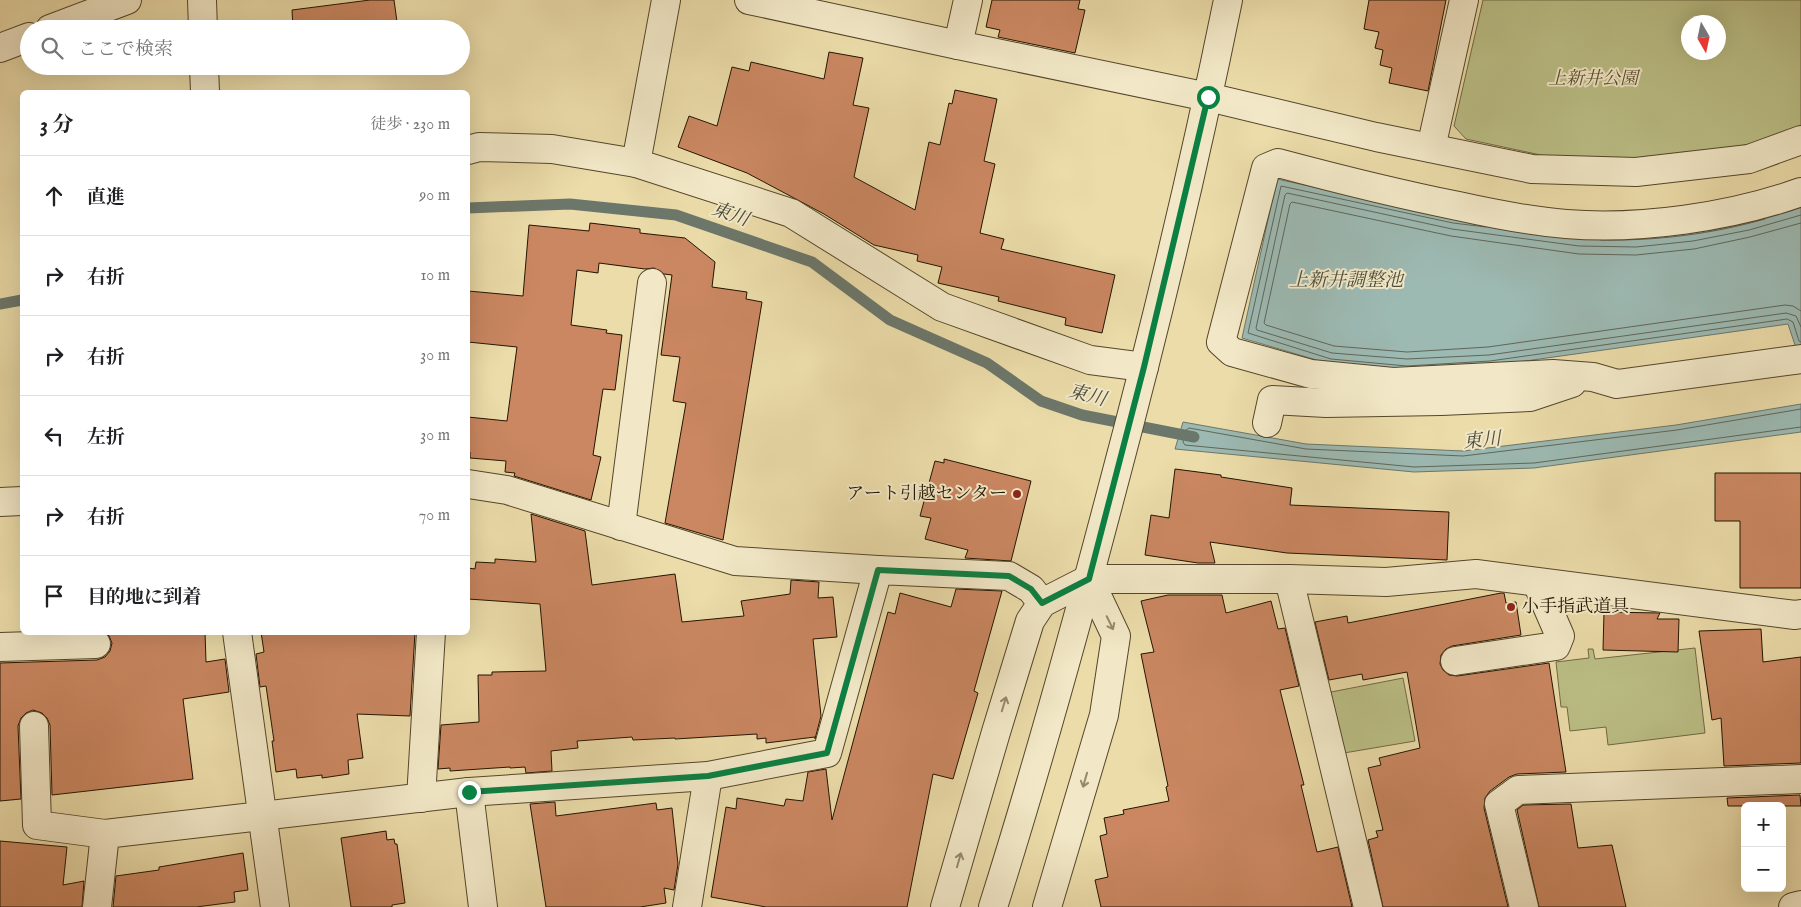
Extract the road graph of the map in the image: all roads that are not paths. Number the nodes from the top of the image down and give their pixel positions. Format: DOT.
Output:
graph roads {
  1 [pos="127,0"];
  2 [pos="202,0"];
  3 [pos="666,0"];
  4 [pos="749,0"];
  5 [pos="968,0"];
  6 [pos="1228,0"];
  7 [pos="1464,0"];
  8 [pos="74,20"];
  9 [pos="203,20"];
  10 [pos="20,40"];
  11 [pos="958,46"];
  12 [pos="0,48"];
  13 [pos="204,75"];
  14 [pos="205,90"];
  15 [pos="1208,97"];
  16 [pos="1801,140"];
  17 [pos="1431,148"];
  18 [pos="470,149"];
  19 [pos="636,163"];
  20 [pos="1801,192"];
  21 [pos="652,283"];
  22 [pos="1801,359"];
  23 [pos="1144,367"];
  24 [pos="1592,377"];
  25 [pos="1267,424"];
  26 [pos="470,484"];
  27 [pos="20,501"];
  28 [pos="0,502"];
  29 [pos="621,526"];
  30 [pos="878,570"];
  31 [pos="1089,579"];
  32 [pos="1289,579"];
  33 [pos="1538,583"];
  34 [pos="1042,603"];
  35 [pos="1801,614"];
  36 [pos="237,635"];
  37 [pos="431,635"];
  38 [pos="96,644"];
  39 [pos="0,647"];
  40 [pos="1455,661"];
  41 [pos="34,726"];
  42 [pos="708,776"];
  43 [pos="1801,778"];
  44 [pos="469,792"];
  45 [pos="421,798"];
  46 [pos="261,816"];
  47 [pos="105,834"];
  48 [pos="1801,905"];
  49 [pos="97,907"];
  50 [pos="275,907"];
  51 [pos="483,907"];
  52 [pos="687,907"];
  53 [pos="945,907"];
  54 [pos="993,907"];
  55 [pos="1047,907"];
  56 [pos="1368,907"];
  57 [pos="1524,907"];
  58 [pos="1793,907"];
  1 -- 8 [label="street"];
  2 -- 9 [label="street"];
  3 -- 19 [label="street"];
  4 -- 11 [label="street"];
  5 -- 11 [label="street"];
  6 -- 15 [label="street"];
  7 -- 17 [label="street"];
  10 -- 12 [label="street"];
  11 -- 15 [label="street"];
  13 -- 14 [label="street"];
  15 -- 17 [label="street"];
  15 -- 23 [label="street"];
  16 -- 17 [label="street"];
  18 -- 19 [label="street"];
  19 -- 23 [label="street"];
  20 -- 24 [label="street"];
  21 -- 29 [label="street"];
  22 -- 24 [label="street"];
  23 -- 31 [label="street"];
  24 -- 25 [label="street"];
  26 -- 29 [label="street"];
  27 -- 28 [label="street"];
  29 -- 30 [label="street"];
  30 -- 34 [label="street"];
  30 -- 42 [label="street"];
  31 -- 32 [label="street"];
  31 -- 34 [label="street"];
  31 -- 54 [label="street"];
  31 -- 55 [label="street, one-way"];
  32 -- 33 [label="street"];
  32 -- 56 [label="street"];
  33 -- 35 [label="street"];
  33 -- 40 [label="street"];
  53 -- 34 [label="street, one-way"];
  36 -- 46 [label="street"];
  37 -- 45 [label="street"];
  38 -- 39 [label="street"];
  41 -- 47 [label="street"];
  42 -- 44 [label="street"];
  42 -- 52 [label="street"];
  43 -- 57 [label="street"];
  44 -- 45 [label="street"];
  44 -- 51 [label="street"];
  45 -- 46 [label="street"];
  46 -- 47 [label="street"];
  46 -- 50 [label="street"];
  47 -- 49 [label="street"];
  48 -- 58 [label="street"];
}
